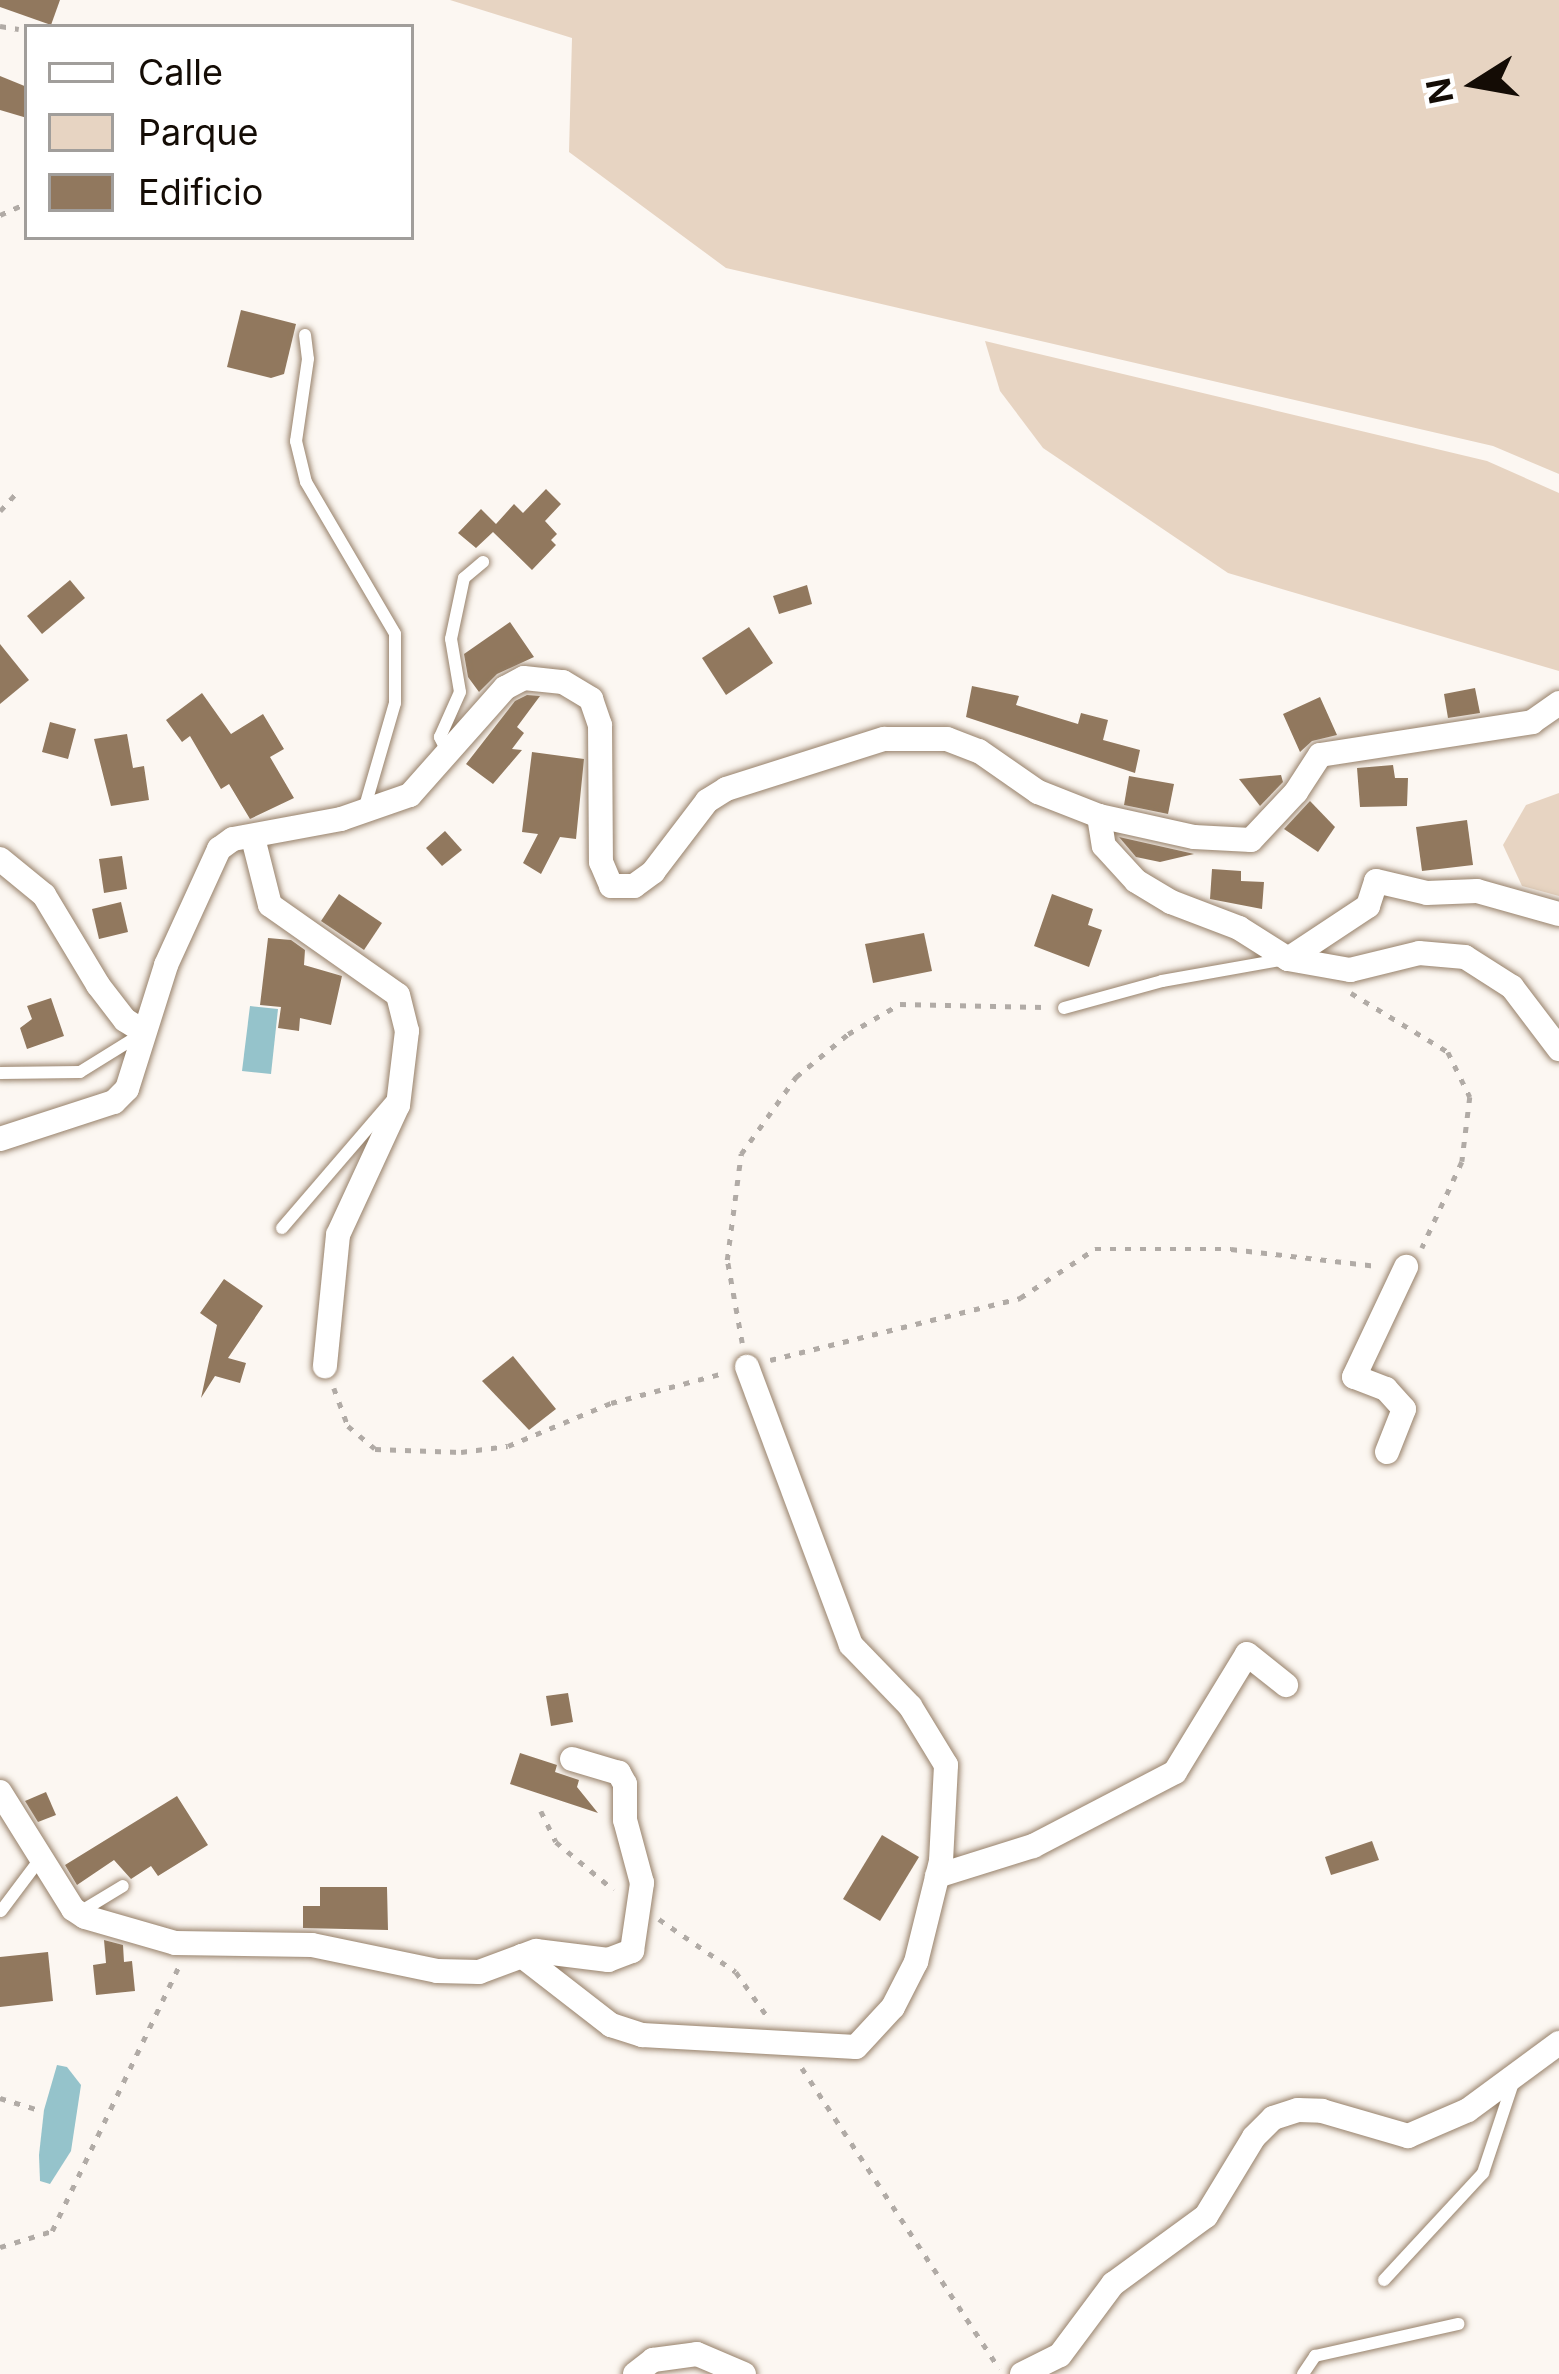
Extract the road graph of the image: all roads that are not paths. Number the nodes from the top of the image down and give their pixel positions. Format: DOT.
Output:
graph roads {
  1 [pos="305,335"];
  2 [pos="483,562"];
  3 [pos="1559,703"];
  4 [pos="448,754"];
  5 [pos="364,811"];
  6 [pos="1099,815"];
  7 [pos="253,838"];
  8 [pos="0,859"];
  9 [pos="1559,914"];
  10 [pos="1288,959"];
  11 [pos="1064,1008"];
  12 [pos="144,1032"];
  13 [pos="1559,1049"];
  14 [pos="0,1073"];
  15 [pos="400,1090"];
  16 [pos="0,1139"];
  17 [pos="282,1228"];
  18 [pos="1406,1267"];
  19 [pos="325,1366"];
  20 [pos="747,1366"];
  21 [pos="1387,1452"];
  22 [pos="1286,1685"];
  23 [pos="572,1759"];
  24 [pos="0,1792"];
  25 [pos="41,1858"];
  26 [pos="937,1876"];
  27 [pos="123,1886"];
  28 [pos="1,1911"];
  29 [pos="79,1913"];
  30 [pos="522,1956"];
  31 [pos="1559,2043"];
  32 [pos="1516,2076"];
  33 [pos="1384,2280"];
  34 [pos="1458,2324"];
  35 [pos="635,2374"];
  36 [pos="744,2374"];
  37 [pos="1022,2374"];
  38 [pos="1303,2374"];
  1 -- 5 [label="lane"];
  2 -- 4 [label="lane"];
  3 -- 6 [label="street"];
  4 -- 5 [label="street"];
  4 -- 6 [label="street"];
  5 -- 7 [label="street"];
  6 -- 10 [label="street"];
  7 -- 12 [label="street"];
  7 -- 15 [label="street"];
  8 -- 12 [label="street"];
  9 -- 10 [label="street"];
  10 -- 11 [label="lane"];
  10 -- 13 [label="street"];
  12 -- 14 [label="lane"];
  12 -- 16 [label="street"];
  15 -- 17 [label="lane"];
  15 -- 19 [label="street"];
  18 -- 21 [label="street"];
  20 -- 26 [label="street"];
  22 -- 26 [label="street"];
  23 -- 30 [label="street"];
  24 -- 25 [label="street"];
  25 -- 28 [label="lane"];
  25 -- 29 [label="street"];
  26 -- 30 [label="street"];
  27 -- 29 [label="lane"];
  29 -- 30 [label="street"];
  31 -- 32 [label="street"];
  32 -- 33 [label="lane"];
  32 -- 37 [label="street"];
  34 -- 38 [label="lane"];
  35 -- 36 [label="street"];
}
